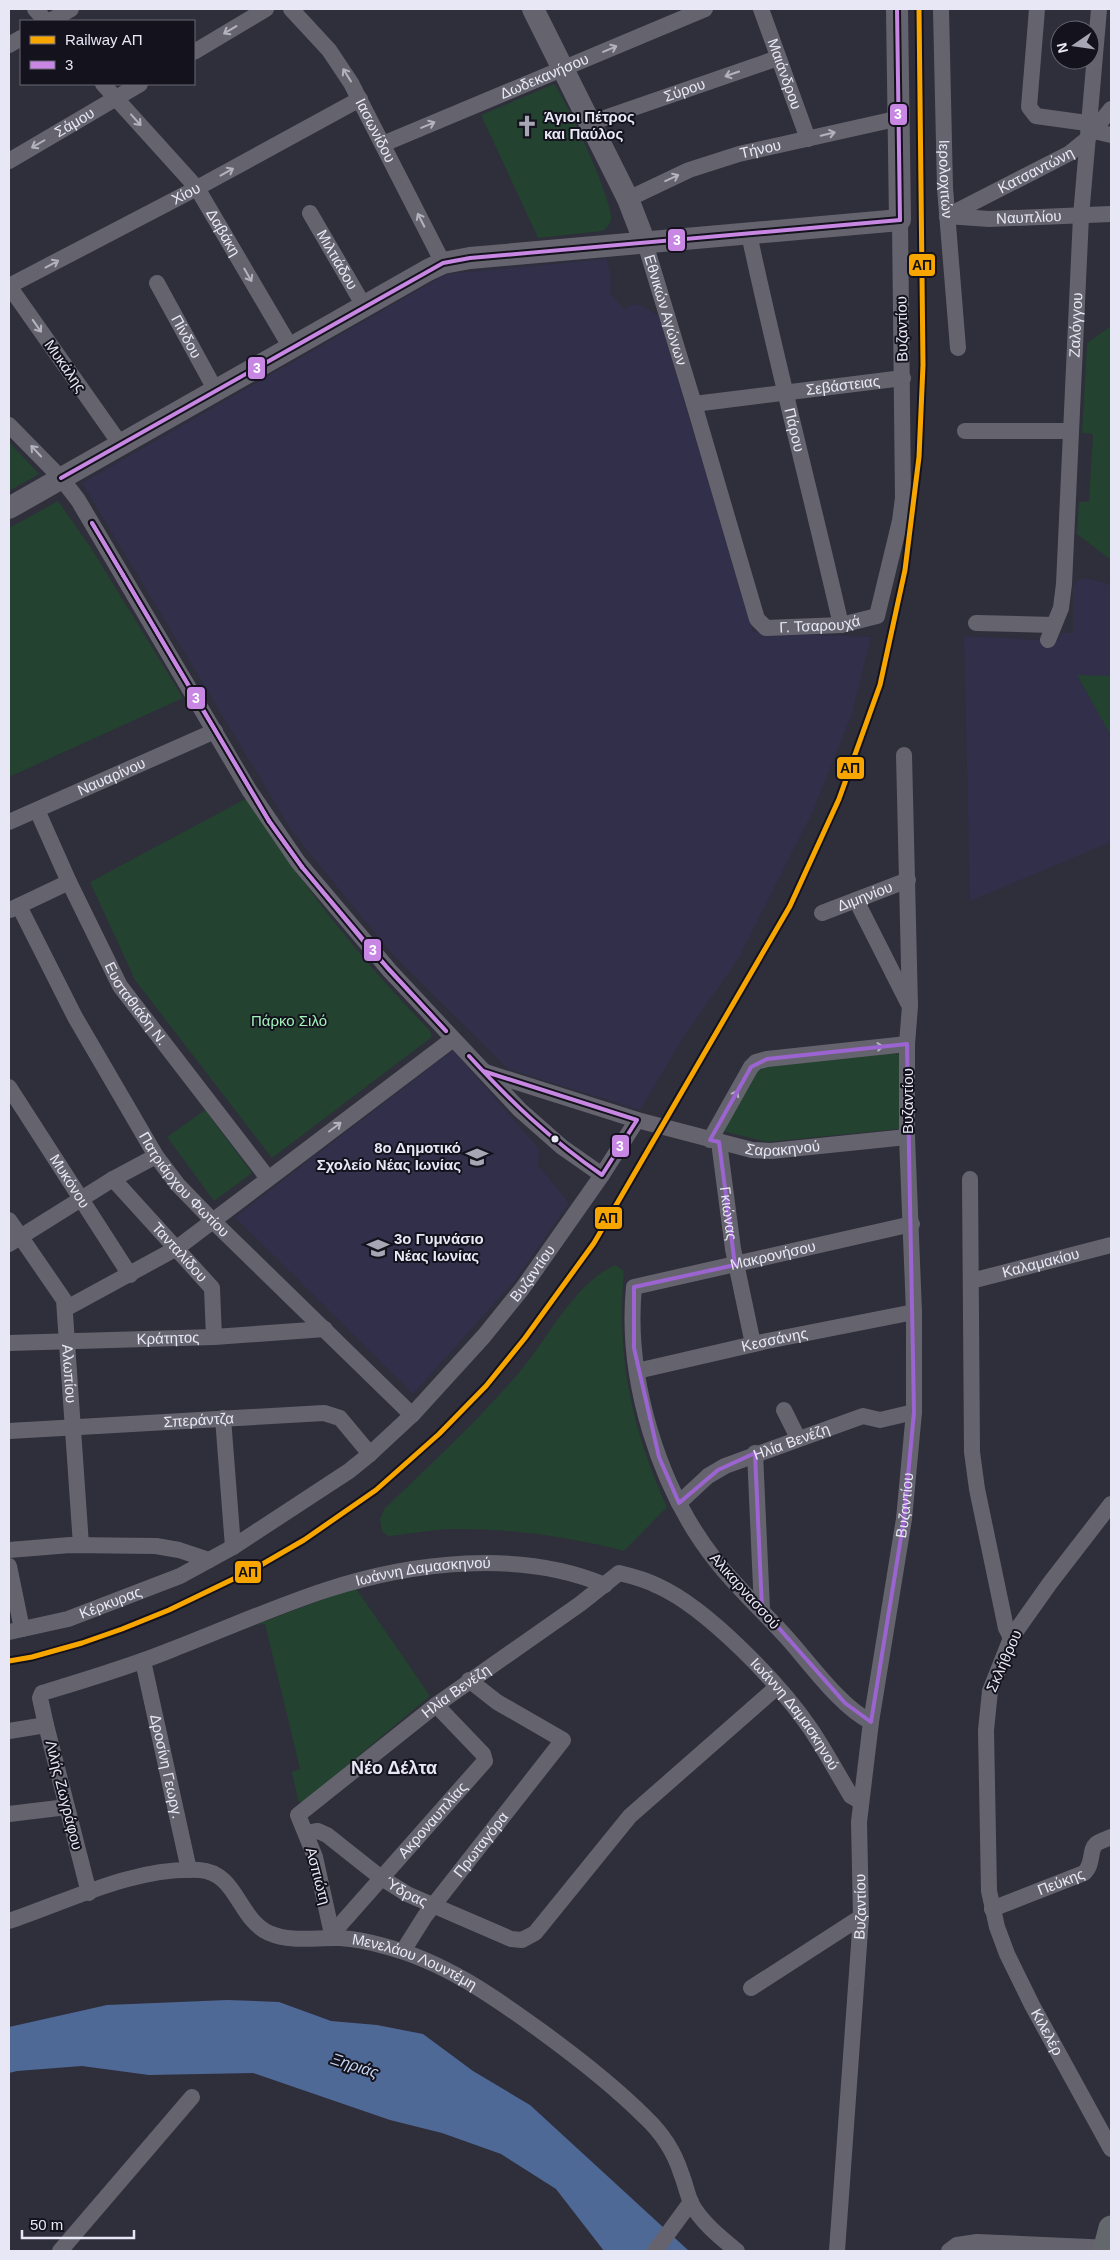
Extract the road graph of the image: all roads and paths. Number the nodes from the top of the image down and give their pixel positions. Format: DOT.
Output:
graph roads {
  1 [pos="35,9"];
  2 [pos="71,9"];
  3 [pos="266,9"];
  4 [pos="291,9"];
  5 [pos="533,9"];
  6 [pos="705,9"];
  7 [pos="761,9"];
  8 [pos="897,9"];
  9 [pos="941,9"];
  10 [pos="1037,9"];
  11 [pos="1099,9"];
  12 [pos="45,20"];
  13 [pos="52,20"];
  14 [pos="20,39"];
  15 [pos="9,45"];
  16 [pos="195,51"];
  17 [pos="778,58"];
  18 [pos="564,68"];
  19 [pos="104,85"];
  20 [pos="138,85"];
  21 [pos="116,98"];
  22 [pos="360,99"];
  23 [pos="1111,109"];
  24 [pos="900,118"];
  25 [pos="590,123"];
  26 [pos="1089,131"];
  27 [pos="1111,135"];
  28 [pos="808,139"];
  29 [pos="383,144"];
  30 [pos="9,160"];
  31 [pos="197,188"];
  32 [pos="628,199"];
  33 [pos="310,214"];
  34 [pos="1111,214"];
  35 [pos="947,216"];
  36 [pos="1081,216"];
  37 [pos="900,220"];
  38 [pos="749,234"];
  39 [pos="645,243"];
  40 [pos="443,263"];
  41 [pos="156,283"];
  42 [pos="9,286"];
  43 [pos="364,306"];
  44 [pos="291,348"];
  45 [pos="958,348"];
  46 [pos="902,378"];
  47 [pos="216,391"];
  48 [pos="784,392"];
  49 [pos="694,404"];
  50 [pos="9,425"];
  51 [pos="965,432"];
  52 [pos="1071,432"];
  53 [pos="121,445"];
  54 [pos="61,478"];
  55 [pos="9,508"];
  56 [pos="877,616"];
  57 [pos="976,623"];
  58 [pos="761,625"];
  59 [pos="841,625"];
  60 [pos="214,731"];
  61 [pos="904,755"];
  62 [pos="37,810"];
  63 [pos="9,822"];
  64 [pos="908,880"];
  65 [pos="69,882"];
  66 [pos="856,900"];
  67 [pos="14,908"];
  68 [pos="822,913"];
  69 [pos="910,1006"];
  70 [pos="453,1039"];
  71 [pos="907,1044"];
  72 [pos="483,1071"];
  73 [pos="9,1087"];
  74 [pos="637,1120"];
  75 [pos="908,1138"];
  76 [pos="714,1141"];
  77 [pos="156,1156"];
  78 [pos="602,1176"];
  79 [pos="268,1177"];
  80 [pos="113,1179"];
  81 [pos="970,1179"];
  82 [pos="82,1200"];
  83 [pos="9,1220"];
  84 [pos="214,1222"];
  85 [pos="912,1224"];
  86 [pos="15,1240"];
  87 [pos="1111,1245"];
  88 [pos="177,1248"];
  89 [pos="736,1264"];
  90 [pos="130,1275"];
  91 [pos="971,1281"];
  92 [pos="634,1287"];
  93 [pos="65,1309"];
  94 [pos="914,1312"];
  95 [pos="325,1329"];
  96 [pos="214,1337"];
  97 [pos="68,1341"];
  98 [pos="9,1343"];
  99 [pos="753,1344"];
  100 [pos="637,1372"];
  101 [pos="784,1410"];
  102 [pos="914,1412"];
  103 [pos="412,1415"];
  104 [pos="223,1418"];
  105 [pos="73,1428"];
  106 [pos="9,1431"];
  107 [pos="798,1438"];
  108 [pos="755,1453"];
  109 [pos="370,1454"];
  110 [pos="679,1502"];
  111 [pos="1111,1504"];
  112 [pos="81,1545"];
  113 [pos="233,1547"];
  114 [pos="9,1550"];
  115 [pos="209,1560"];
  116 [pos="9,1566"];
  117 [pos="619,1573"];
  118 [pos="605,1585"];
  119 [pos="762,1610"];
  120 [pos="16,1630"];
  121 [pos="1011,1638"];
  122 [pos="143,1660"];
  123 [pos="468,1680"];
  124 [pos="777,1687"];
  125 [pos="40,1696"];
  126 [pos="436,1705"];
  127 [pos="871,1722"];
  128 [pos="46,1725"];
  129 [pos="9,1731"];
  130 [pos="861,1802"];
  131 [pos="67,1807"];
  132 [pos="9,1814"];
  133 [pos="298,1816"];
  134 [pos="306,1833"];
  135 [pos="1111,1837"];
  136 [pos="189,1870"];
  137 [pos="380,1877"];
  138 [pos="89,1892"];
  139 [pos="432,1906"];
  140 [pos="992,1909"];
  141 [pos="861,1917"];
  142 [pos="9,1921"];
  143 [pos="332,1936"];
  144 [pos="403,1951"];
  145 [pos="751,1988"];
  146 [pos="192,2097"];
  147 [pos="1111,2149"];
  148 [pos="691,2202"];
  149 [pos="1108,2244"];
  150 [pos="60,2251"];
  151 [pos="654,2251"];
  152 [pos="737,2251"];
  153 [pos="838,2251"];
  154 [pos="949,2251"];
  1 -- 12 [label="street"];
  2 -- 13 [label="street"];
  3 -- 16 [label="street, one-way"];
  22 -- 4 [label="street, Ιασωνίδου, one-way"];
  5 -- 18 [label="street, Εθνικών Αγώνων"];
  18 -- 6 [label="street, Δωδεκανήσου, one-way"];
  7 -- 17 [label="street, Μαιάνδρου"];
  8 -- 24 [label="street, Βυζαντίου"];
  9 -- 35 [label="street, Ιερολοχιτών"];
  10 -- 26 [label="street"];
  11 -- 26 [label="street, Ζαλόγγου"];
  14 -- 15 [label="street"];
  17 -- 25 [label="street, Σύρου, one-way"];
  17 -- 28 [label="street, Μαιάνδρου"];
  18 -- 25 [label="street, Εθνικών Αγώνων"];
  29 -- 18 [label="street, Δωδεκανήσου, one-way"];
  19 -- 21 [label="street, Δαβάκη"];
  20 -- 21 [label="street, Σάμου"];
  21 -- 30 [label="street, Σάμου, one-way"];
  21 -- 31 [label="street, Δαβάκη, one-way"];
  22 -- 29 [label="street, Ιασωνίδου"];
  31 -- 22 [label="street, Χίου, one-way"];
  23 -- 26 [label="street, Κατσαντώνη"];
  28 -- 24 [label="street, Τήνου, one-way"];
  24 -- 37 [label="street, Βυζαντίου"];
  25 -- 32 [label="street, Εθνικών Αγώνων"];
  26 -- 27 [label="street"];
  26 -- 35 [label="street, Κατσαντώνη"];
  26 -- 36 [label="street, Ζαλόγγου"];
  32 -- 28 [label="street, Τήνου, one-way"];
  40 -- 29 [label="street, Ιασωνίδου, one-way"];
  42 -- 31 [label="street, Χίου, one-way"];
  31 -- 44 [label="street, Δαβάκη, one-way"];
  32 -- 39 [label="street, Εθνικών Αγώνων"];
  33 -- 43 [label="street, Μιλτιάδου"];
  34 -- 36 [label="street, Ναυπλίου"];
  35 -- 36 [label="street, Ναυπλίου"];
  35 -- 45 [label="street, Ιερολοχιτών"];
  36 -- 52 [label="street, Ζαλόγγου"];
  37 -- 38 [label="street"];
  37 -- 46 [label="street, Βυζαντίου"];
  38 -- 39 [label="street"];
  38 -- 48 [label="street, Πάρου"];
  39 -- 40 [label="street"];
  39 -- 49 [label="street, Εθνικών Αγώνων"];
  40 -- 43 [label="street"];
  41 -- 47 [label="street, Πίνδου"];
  42 -- 53 [label="street, Μυκάλης, one-way"];
  43 -- 44 [label="street"];
  44 -- 47 [label="street"];
  46 -- 48 [label="street, Σεβάστειας"];
  46 -- 56 [label="street, Βυζαντίου"];
  47 -- 53 [label="street"];
  48 -- 49 [label="street, Σεβάστειας"];
  48 -- 59 [label="street, Πάρου"];
  49 -- 58 [label="street, Εθνικών Αγώνων"];
  54 -- 50 [label="street, one-way"];
  51 -- 52 [label="street"];
  52 -- 57 [label="street, Ζαλόγγου"];
  53 -- 54 [label="street"];
  54 -- 55 [label="street"];
  54 -- 60 [label="street"];
  56 -- 59 [label="street, Γ. Τσαρουχά"];
  58 -- 59 [label="street, Γ. Τσαρουχά"];
  60 -- 62 [label="street, Ναυαρίνου"];
  60 -- 70 [label="street"];
  61 -- 64 [label="street, Βυζαντίου"];
  62 -- 63 [label="street, Ναυαρίνου"];
  62 -- 65 [label="street, Ευσταθιάδη Ν."];
  64 -- 66 [label="street, Διμηνίου"];
  64 -- 69 [label="street, Βυζαντίου"];
  65 -- 67 [label="street"];
  65 -- 79 [label="street, Ευσταθιάδη Ν."];
  66 -- 68 [label="street, Διμηνίου"];
  66 -- 69 [label="street"];
  67 -- 77 [label="street, Πατριάρχου Φωτίου"];
  69 -- 71 [label="street, Βυζαντίου"];
  70 -- 72 [label="street"];
  79 -- 70 [label="street, one-way"];
  71 -- 75 [label="street, Βυζαντίου"];
  76 -- 71 [label="street, one-way"];
  72 -- 74 [label="street, Σαρακηνού"];
  72 -- 78 [label="street"];
  73 -- 82 [label="street, Μυκόνου"];
  74 -- 76 [label="street, Σαρακηνού"];
  74 -- 78 [label="street, Βυζαντίου"];
  75 -- 76 [label="street, Σαρακηνού"];
  75 -- 85 [label="street, Βυζαντίου"];
  76 -- 89 [label="street, Γκιώνας"];
  77 -- 80 [label="street"];
  77 -- 84 [label="street, Πατριάρχου Φωτίου"];
  78 -- 103 [label="street, Βυζαντίου"];
  79 -- 84 [label="street"];
  80 -- 82 [label="street"];
  80 -- 88 [label="street, Τανταλίδου"];
  81 -- 91 [label="street"];
  82 -- 86 [label="street"];
  82 -- 90 [label="street, Μυκόνου"];
  83 -- 86 [label="street, Αλωπίου"];
  84 -- 88 [label="street"];
  84 -- 95 [label="street, Πατριάρχου Φωτίου"];
  85 -- 89 [label="street, Μακρονήσου"];
  85 -- 94 [label="street, Βυζαντίου"];
  86 -- 93 [label="street, Αλωπίου"];
  87 -- 91 [label="street, Καλαμακίου"];
  88 -- 90 [label="street"];
  88 -- 96 [label="street, Τανταλίδου"];
  89 -- 92 [label="street, Μακρονήσου"];
  89 -- 99 [label="street, Γκιώνας"];
  90 -- 93 [label="street"];
  91 -- 121 [label="street"];
  92 -- 100 [label="street, Αλικαρνασσού"];
  93 -- 97 [label="street, Αλωπίου"];
  94 -- 99 [label="street, Κεσσάνης"];
  94 -- 102 [label="street, Βυζαντίου"];
  95 -- 96 [label="street, Κράτητος"];
  95 -- 103 [label="street, Πατριάρχου Φωτίου"];
  96 -- 97 [label="street, Κράτητος"];
  97 -- 98 [label="street, Κράτητος"];
  97 -- 105 [label="street, Αλωπίου"];
  99 -- 100 [label="street, Κεσσάνης"];
  100 -- 110 [label="street, Αλικαρνασσού"];
  101 -- 107 [label="street"];
  102 -- 107 [label="street, Ηλία Βενέζη"];
  102 -- 127 [label="street, Βυζαντίου"];
  103 -- 109 [label="street, Βυζαντίου"];
  104 -- 105 [label="street, Σπεράντζα"];
  104 -- 109 [label="street, Σπεράντζα"];
  104 -- 113 [label="street"];
  105 -- 106 [label="street, Σπεράντζα"];
  105 -- 112 [label="street, Αλωπίου"];
  107 -- 108 [label="street, Ηλία Βενέζη"];
  108 -- 110 [label="street, Ηλία Βενέζη"];
  108 -- 119 [label="street"];
  109 -- 113 [label="street, Κέρκυρας"];
  110 -- 119 [label="street, Αλικαρνασσού"];
  111 -- 121 [label="street, Σκλήθρου"];
  112 -- 114 [label="street"];
  112 -- 115 [label="street"];
  113 -- 115 [label="street, Κέρκυρας"];
  115 -- 120 [label="street, Κέρκυρας"];
  116 -- 120 [label="street"];
  117 -- 118 [label="street, Ηλία Βενέζη"];
  117 -- 124 [label="street, Ιωάννη Δαμασκηνού"];
  118 -- 122 [label="street, Ιωάννη Δαμασκηνού"];
  118 -- 123 [label="street, Ηλία Βενέζη"];
  119 -- 127 [label="street, Αλικαρνασσού"];
  121 -- 140 [label="street, Σκλήθρου"];
  122 -- 125 [label="street, Ιωάννη Δαμασκηνού"];
  122 -- 136 [label="street, Δροσίνη Γεωργ."];
  123 -- 126 [label="street, Ηλία Βενέζη"];
  123 -- 139 [label="street, Πρωταγόρα"];
  124 -- 130 [label="street, Ιωάννη Δαμασκηνού"];
  124 -- 139 [label="street, Ύδρας"];
  125 -- 128 [label="street, Λιλής Ζωγράφου"];
  126 -- 133 [label="street, Ηλία Βενέζη"];
  126 -- 137 [label="street, Ακροναυπλίας"];
  127 -- 130 [label="street, Βυζαντίου"];
  128 -- 129 [label="street"];
  128 -- 131 [label="street, Λιλής Ζωγράφου"];
  130 -- 141 [label="street, Βυζαντίου"];
  131 -- 132 [label="street"];
  131 -- 138 [label="street, Λιλής Ζωγράφου"];
  133 -- 134 [label="street, Ασπιώτη"];
  134 -- 137 [label="street, Ύδρας"];
  134 -- 143 [label="street, Ασπιώτη"];
  135 -- 140 [label="street, Πεύκης"];
  136 -- 138 [label="street, Μενελάου Λουντέμη"];
  136 -- 143 [label="street, Μενελάου Λουντέμη"];
  137 -- 139 [label="street, Ύδρας"];
  137 -- 143 [label="street, Ακροναυπλίας"];
  138 -- 142 [label="street, Μενελάου Λουντέμη"];
  139 -- 144 [label="street, Πρωταγόρα"];
  140 -- 147 [label="street, Κιλελέρ"];
  141 -- 145 [label="street"];
  141 -- 153 [label="street, Βυζαντίου"];
  143 -- 144 [label="street, Μενελάου Λουντέμη"];
  144 -- 148 [label="street, Μενελάου Λουντέμη"];
  146 -- 150 [label="street"];
  148 -- 151 [label="street"];
  148 -- 152 [label="street, Μενελάου Λουντέμη"];
  149 -- 154 [label="street"];
}
